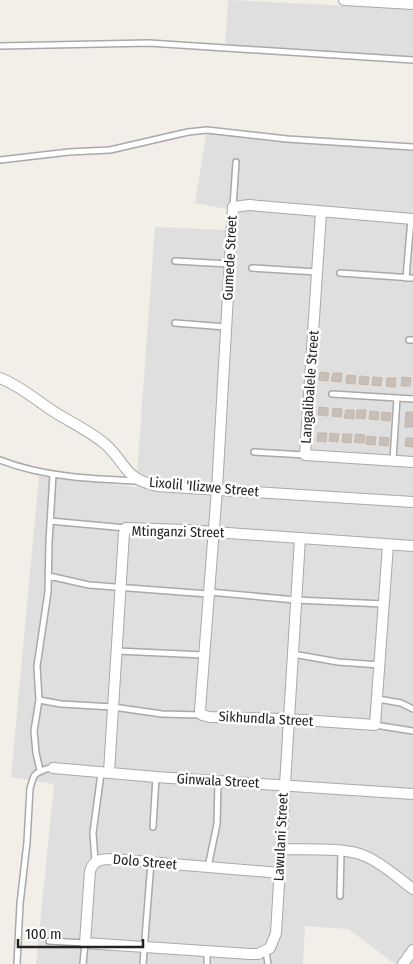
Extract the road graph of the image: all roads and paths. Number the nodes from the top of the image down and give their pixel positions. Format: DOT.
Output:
graph roads {
  1 [pos="344,0"];
  2 [pos="413,4"];
  3 [pos="0,46"];
  4 [pos="413,60"];
  5 [pos="413,147"];
  6 [pos="0,160"];
  7 [pos="236,162"];
  8 [pos="233,207"];
  9 [pos="322,212"];
  10 [pos="412,219"];
  11 [pos="175,261"];
  12 [pos="229,264"];
  13 [pos="252,268"];
  14 [pos="317,272"];
  15 [pos="340,273"];
  16 [pos="406,278"];
  17 [pos="413,278"];
  18 [pos="175,323"];
  19 [pos="226,327"];
  20 [pos="0,378"];
  21 [pos="332,394"];
  22 [pos="397,398"];
  23 [pos="413,399"];
  24 [pos="254,452"];
  25 [pos="305,455"];
  26 [pos="0,460"];
  27 [pos="393,460"];
  28 [pos="413,462"];
  29 [pos="53,474"];
  30 [pos="140,481"];
  31 [pos="217,489"];
  32 [pos="413,502"];
  33 [pos="50,521"];
  34 [pos="126,528"];
  35 [pos="213,532"];
  36 [pos="300,538"];
  37 [pos="388,545"];
  38 [pos="413,546"];
  39 [pos="49,576"];
  40 [pos="120,588"];
  41 [pos="209,593"];
  42 [pos="296,600"];
  43 [pos="384,604"];
  44 [pos="116,651"];
  45 [pos="292,654"];
  46 [pos="204,655"];
  47 [pos="380,665"];
  48 [pos="378,699"];
  49 [pos="39,700"];
  50 [pos="113,707"];
  51 [pos="413,709"];
  52 [pos="202,715"];
  53 [pos="288,719"];
  54 [pos="375,725"];
  55 [pos="413,731"];
  56 [pos="53,768"];
  57 [pos="40,770"];
  58 [pos="105,772"];
  59 [pos="156,777"];
  60 [pos="218,781"];
  61 [pos="284,784"];
  62 [pos="413,794"];
  63 [pos="153,827"];
  64 [pos="281,849"];
  65 [pos="342,852"];
  66 [pos="95,861"];
  67 [pos="151,862"];
  68 [pos="208,867"];
  69 [pos="280,873"];
  70 [pos="413,889"];
  71 [pos="340,896"];
  72 [pos="49,941"];
  73 [pos="85,944"];
  74 [pos="144,946"];
  75 [pos="413,950"];
  76 [pos="207,951"];
  77 [pos="266,951"];
  78 [pos="17,964"];
  79 [pos="83,964"];
  80 [pos="143,964"];
  81 [pos="207,964"];
  82 [pos="268,964"];
  83 [pos="403,964"];
  1 -- 2 [label="street"];
  3 -- 4 [label="lane"];
  5 -- 6 [label="lane"];
  7 -- 8 [label="lane"];
  8 -- 9 [label="street, Gumede Street"];
  8 -- 12 [label="street, Gumede Street"];
  9 -- 10 [label="street, Gumede Street"];
  9 -- 14 [label="street, Langalibalele Street"];
  10 -- 16 [label="lane"];
  11 -- 12 [label="lane"];
  12 -- 19 [label="street, Gumede Street"];
  13 -- 14 [label="lane"];
  14 -- 25 [label="street, Langalibalele Street"];
  15 -- 16 [label="lane"];
  16 -- 17 [label="lane"];
  18 -- 19 [label="lane"];
  19 -- 31 [label="street, Gumede Street"];
  20 -- 30 [label="street, Lixolil 'Ilizwe Street"];
  21 -- 22 [label="lane"];
  22 -- 23 [label="lane"];
  22 -- 27 [label="lane"];
  24 -- 25 [label="lane"];
  25 -- 27 [label="street, Langalibalele Street"];
  26 -- 29 [label="lane"];
  27 -- 28 [label="street, Langalibalele Street"];
  29 -- 30 [label="lane"];
  29 -- 33 [label="lane"];
  30 -- 31 [label="street, Lixolil 'Ilizwe Street"];
  31 -- 32 [label="street, Lixolil 'Ilizwe Street"];
  31 -- 35 [label="street, Sikhundla Street"];
  33 -- 34 [label="lane"];
  33 -- 39 [label="lane"];
  34 -- 35 [label="street, Mtinganzi Street"];
  34 -- 40 [label="street, Mtinganzi Street"];
  35 -- 36 [label="street, Mtinganzi Street"];
  35 -- 41 [label="street, Sikhundla Street"];
  36 -- 37 [label="street, Mtinganzi Street"];
  36 -- 42 [label="street, Lawulani Street"];
  37 -- 38 [label="street, Mtinganzi Street"];
  37 -- 43 [label="street"];
  39 -- 40 [label="lane"];
  39 -- 49 [label="lane"];
  40 -- 41 [label="lane"];
  40 -- 44 [label="street, Mtinganzi Street"];
  41 -- 42 [label="lane"];
  41 -- 46 [label="street, Sikhundla Street"];
  42 -- 43 [label="lane"];
  42 -- 45 [label="street, Lawulani Street"];
  43 -- 47 [label="street"];
  44 -- 46 [label="lane"];
  44 -- 50 [label="street, Mtinganzi Street"];
  45 -- 47 [label="lane"];
  45 -- 53 [label="street, Lawulani Street"];
  46 -- 52 [label="street, Sikhundla Street"];
  47 -- 48 [label="street"];
  48 -- 51 [label="lane"];
  48 -- 54 [label="street"];
  49 -- 50 [label="lane"];
  49 -- 57 [label="lane"];
  50 -- 52 [label="lane"];
  50 -- 58 [label="street, Mtinganzi Street"];
  52 -- 53 [label="street, Sikhundla Street"];
  53 -- 54 [label="street, Sikhundla Street"];
  53 -- 61 [label="street, Lawulani Street"];
  54 -- 55 [label="lane"];
  56 -- 57 [label="lane"];
  56 -- 58 [label="street, Ginwala Street"];
  57 -- 78 [label="lane"];
  58 -- 59 [label="street, Ginwala Street"];
  58 -- 66 [label="lane"];
  59 -- 60 [label="street, Ginwala Street"];
  59 -- 63 [label="lane"];
  60 -- 61 [label="street, Ginwala Street"];
  60 -- 68 [label="lane"];
  61 -- 62 [label="street, Ginwala Street"];
  61 -- 64 [label="street, Lawulani Street"];
  64 -- 65 [label="street"];
  64 -- 69 [label="street, Lawulani Street"];
  65 -- 70 [label="street"];
  65 -- 71 [label="lane"];
  66 -- 67 [label="street, Dolo Street"];
  66 -- 73 [label="street, Dolo Street"];
  67 -- 68 [label="street, Dolo Street"];
  67 -- 74 [label="lane"];
  68 -- 69 [label="street, Dolo Street"];
  69 -- 77 [label="street, Lawulani Street"];
  72 -- 73 [label="lane"];
  73 -- 74 [label="street"];
  73 -- 79 [label="lane"];
  74 -- 76 [label="street"];
  74 -- 80 [label="lane"];
  75 -- 83 [label="street"];
  76 -- 77 [label="street"];
  76 -- 81 [label="lane"];
  77 -- 82 [label="lane"];
}
